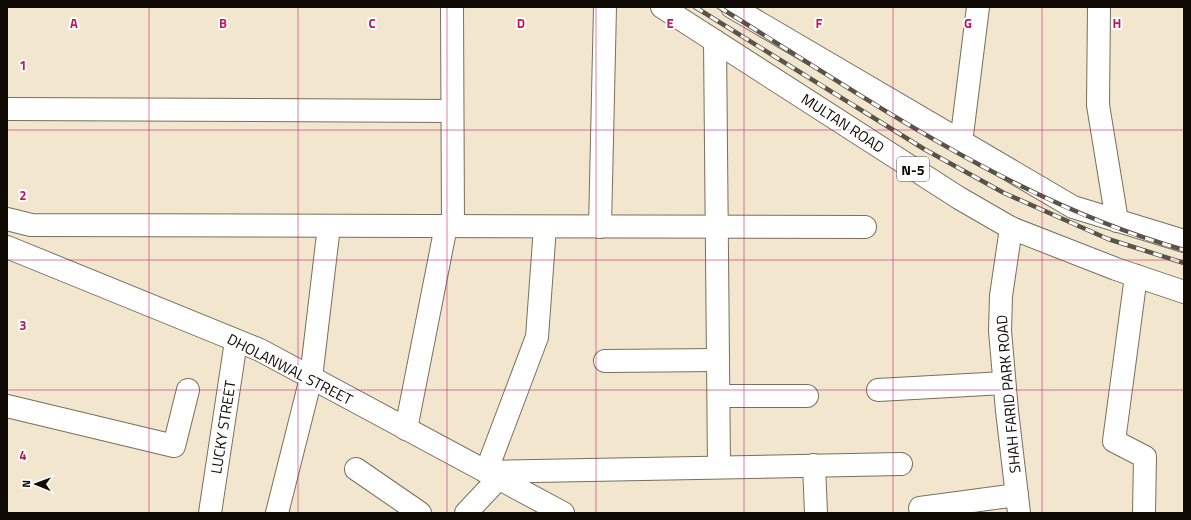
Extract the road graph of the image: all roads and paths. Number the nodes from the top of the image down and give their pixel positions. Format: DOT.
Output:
graph roads {
  1 [pos="452,7"];
  2 [pos="605,7"];
  3 [pos="662,7"];
  4 [pos="732,7"];
  5 [pos="978,7"];
  6 [pos="1099,7"];
  7 [pos="716,41"];
  8 [pos="7,109"];
  9 [pos="452,112"];
  10 [pos="961,143"];
  11 [pos="7,219"];
  12 [pos="1117,221"];
  13 [pos="329,226"];
  14 [pos="449,226"];
  15 [pos="545,227"];
  16 [pos="600,227"];
  17 [pos="717,227"];
  18 [pos="866,227"];
  19 [pos="1011,228"];
  20 [pos="1184,241"];
  21 [pos="7,247"];
  22 [pos="1136,276"];
  23 [pos="1184,292"];
  24 [pos="236,341"];
  25 [pos="718,360"];
  26 [pos="605,361"];
  27 [pos="310,378"];
  28 [pos="1004,383"];
  29 [pos="188,390"];
  30 [pos="878,390"];
  31 [pos="719,396"];
  32 [pos="807,396"];
  33 [pos="7,406"];
  34 [pos="406,429"];
  35 [pos="901,464"];
  36 [pos="814,465"];
  37 [pos="719,467"];
  38 [pos="356,469"];
  39 [pos="492,476"];
  40 [pos="525,503"];
  41 [pos="1018,504"];
  42 [pos="920,508"];
  43 [pos="210,513"];
  44 [pos="277,513"];
  45 [pos="420,513"];
  46 [pos="466,513"];
  47 [pos="563,513"];
  48 [pos="816,513"];
  49 [pos="1144,513"];
  1 -- 9 [label="street"];
  2 -- 16 [label="street"];
  3 -- 7 [label="street, MULTAN ROAD / N-5"];
  4 -- 10 [label="street"];
  5 -- 10 [label="street"];
  6 -- 12 [label="street"];
  7 -- 17 [label="street"];
  7 -- 19 [label="street, MULTAN ROAD / N-5"];
  8 -- 9 [label="street"];
  9 -- 14 [label="street"];
  10 -- 12 [label="street"];
  11 -- 13 [label="street"];
  12 -- 20 [label="street"];
  13 -- 14 [label="street"];
  13 -- 27 [label="street"];
  14 -- 15 [label="street"];
  14 -- 34 [label="street"];
  15 -- 16 [label="street"];
  15 -- 39 [label="street"];
  16 -- 17 [label="street"];
  17 -- 18 [label="street"];
  17 -- 25 [label="street"];
  19 -- 22 [label="street, MULTAN ROAD / N-5"];
  19 -- 28 [label="street, SHAH FARID PARK ROAD"];
  21 -- 24 [label="street, DHOLANWAL STREET"];
  22 -- 23 [label="street, MULTAN ROAD / N-5"];
  22 -- 49 [label="street"];
  24 -- 27 [label="street, DHOLANWAL STREET"];
  24 -- 43 [label="street, LUCKY STREET"];
  25 -- 26 [label="street"];
  25 -- 31 [label="street"];
  27 -- 34 [label="street, DHOLANWAL STREET"];
  27 -- 44 [label="street"];
  28 -- 30 [label="street"];
  28 -- 41 [label="street, SHAH FARID PARK ROAD"];
  29 -- 33 [label="street"];
  31 -- 32 [label="street"];
  31 -- 37 [label="street"];
  34 -- 39 [label="street, DHOLANWAL STREET"];
  35 -- 36 [label="street"];
  36 -- 37 [label="street"];
  36 -- 48 [label="street"];
  37 -- 39 [label="street"];
  38 -- 45 [label="street"];
  39 -- 40 [label="street, DHOLANWAL STREET"];
  39 -- 46 [label="street"];
  40 -- 47 [label="street, DHOLANWAL STREET"];
  41 -- 42 [label="street"];
}
